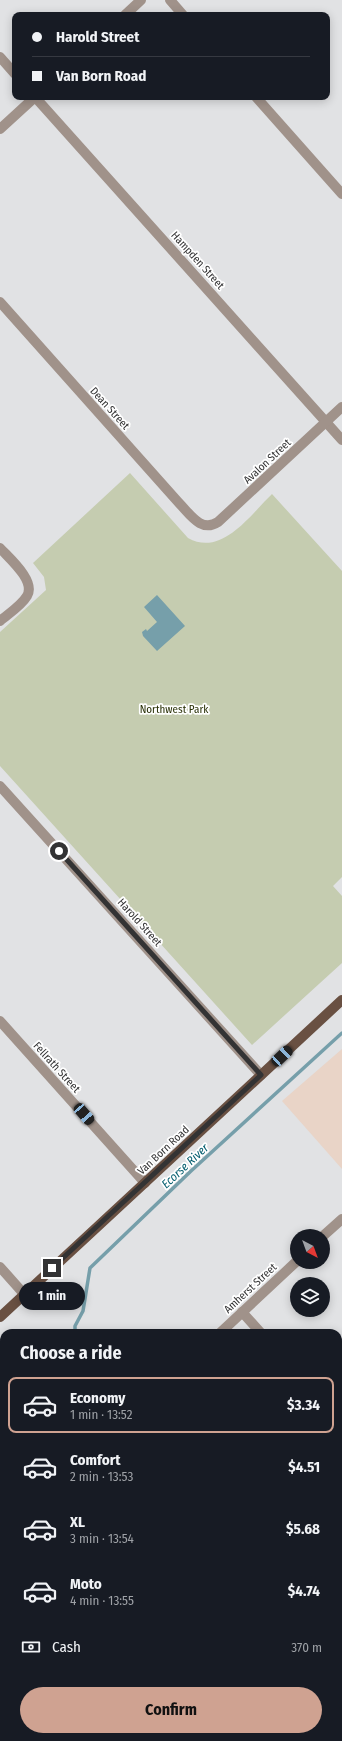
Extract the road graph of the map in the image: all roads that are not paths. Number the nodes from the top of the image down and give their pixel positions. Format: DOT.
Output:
graph roads {
  1 [pos="141,0"];
  2 [pos="170,0"];
  3 [pos="128,12"];
  4 [pos="180,12"];
  5 [pos="0,57"];
  6 [pos="12,71"];
  7 [pos="32,100"];
  8 [pos="38,100"];
  9 [pos="259,100"];
  10 [pos="0,129"];
  11 [pos="342,194"];
  12 [pos="0,302"];
  13 [pos="342,407"];
  14 [pos="326,422"];
  15 [pos="342,440"];
  16 [pos="205,526"];
  17 [pos="0,548"];
  18 [pos="0,622"];
  19 [pos="0,786"];
  20 [pos="342,1000"];
  21 [pos="0,1021"];
  22 [pos="261,1075"];
  23 [pos="145,1183"];
  24 [pos="342,1218"];
  25 [pos="330,1229"];
  26 [pos="0,1267"];
  27 [pos="290,1267"];
  28 [pos="24,1294"];
  29 [pos="242,1312"];
  30 [pos="0,1317"];
  31 [pos="224,1329"];
  32 [pos="257,1329"];
  1 -- 3 [label="street"];
  2 -- 4 [label="street"];
  5 -- 6 [label="street"];
  7 -- 10 [label="street"];
  8 -- 14 [label="street, Hampden Street"];
  9 -- 11 [label="street"];
  12 -- 16 [label="street, Dean Street"];
  13 -- 14 [label="street, Avalon Street"];
  14 -- 15 [label="street, Hampden Street"];
  14 -- 16 [label="street, Avalon Street"];
  17 -- 18 [label="street"];
  19 -- 22 [label="street, Harold Street"];
  20 -- 22 [label="main road, Van Born Road"];
  21 -- 23 [label="street, Fellrath Street"];
  22 -- 23 [label="main road, Van Born Road"];
  23 -- 28 [label="main road, Van Born Road"];
  24 -- 25 [label="street"];
  26 -- 28 [label="street"];
  27 -- 29 [label="street, Amherst Street"];
  28 -- 30 [label="main road, Van Born Road"];
  29 -- 31 [label="street, Amherst Street"];
  29 -- 32 [label="street"];
}
